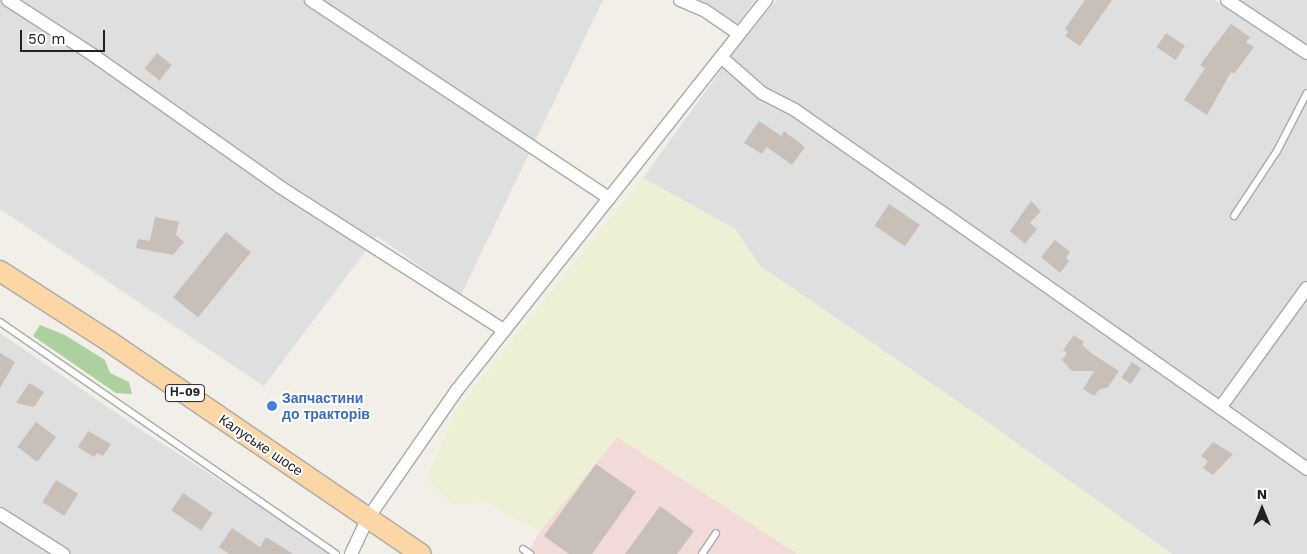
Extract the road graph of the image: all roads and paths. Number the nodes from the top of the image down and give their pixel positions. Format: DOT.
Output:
graph roads {
  1 [pos="8,0"];
  2 [pos="311,0"];
  3 [pos="680,0"];
  4 [pos="766,0"];
  5 [pos="1227,0"];
  6 [pos="739,34"];
  7 [pos="1307,53"];
  8 [pos="721,57"];
  9 [pos="1307,92"];
  10 [pos="609,198"];
  11 [pos="1234,216"];
  12 [pos="0,271"];
  13 [pos="1307,288"];
  14 [pos="0,322"];
  15 [pos="504,330"];
  16 [pos="1220,408"];
  17 [pos="1307,469"];
  18 [pos="0,514"];
  19 [pos="368,518"];
  20 [pos="716,533"];
  21 [pos="523,549"];
  22 [pos="63,554"];
  23 [pos="336,554"];
  24 [pos="351,554"];
  25 [pos="421,554"];
  26 [pos="530,554"];
  27 [pos="702,554"];
  1 -- 15 [label="street"];
  2 -- 10 [label="street"];
  3 -- 6 [label="street"];
  4 -- 6 [label="street"];
  5 -- 7 [label="street"];
  6 -- 8 [label="street"];
  8 -- 10 [label="street"];
  8 -- 16 [label="street"];
  9 -- 11 [label="lane"];
  10 -- 15 [label="street"];
  12 -- 19 [label="main road, Калуське шосе / Н-09"];
  13 -- 16 [label="street"];
  14 -- 23 [label="lane"];
  15 -- 19 [label="street"];
  16 -- 17 [label="street"];
  18 -- 22 [label="street"];
  19 -- 24 [label="street"];
  19 -- 25 [label="main road, Калуське шосе / Н-09"];
  20 -- 27 [label="lane"];
  21 -- 26 [label="lane"];
}
